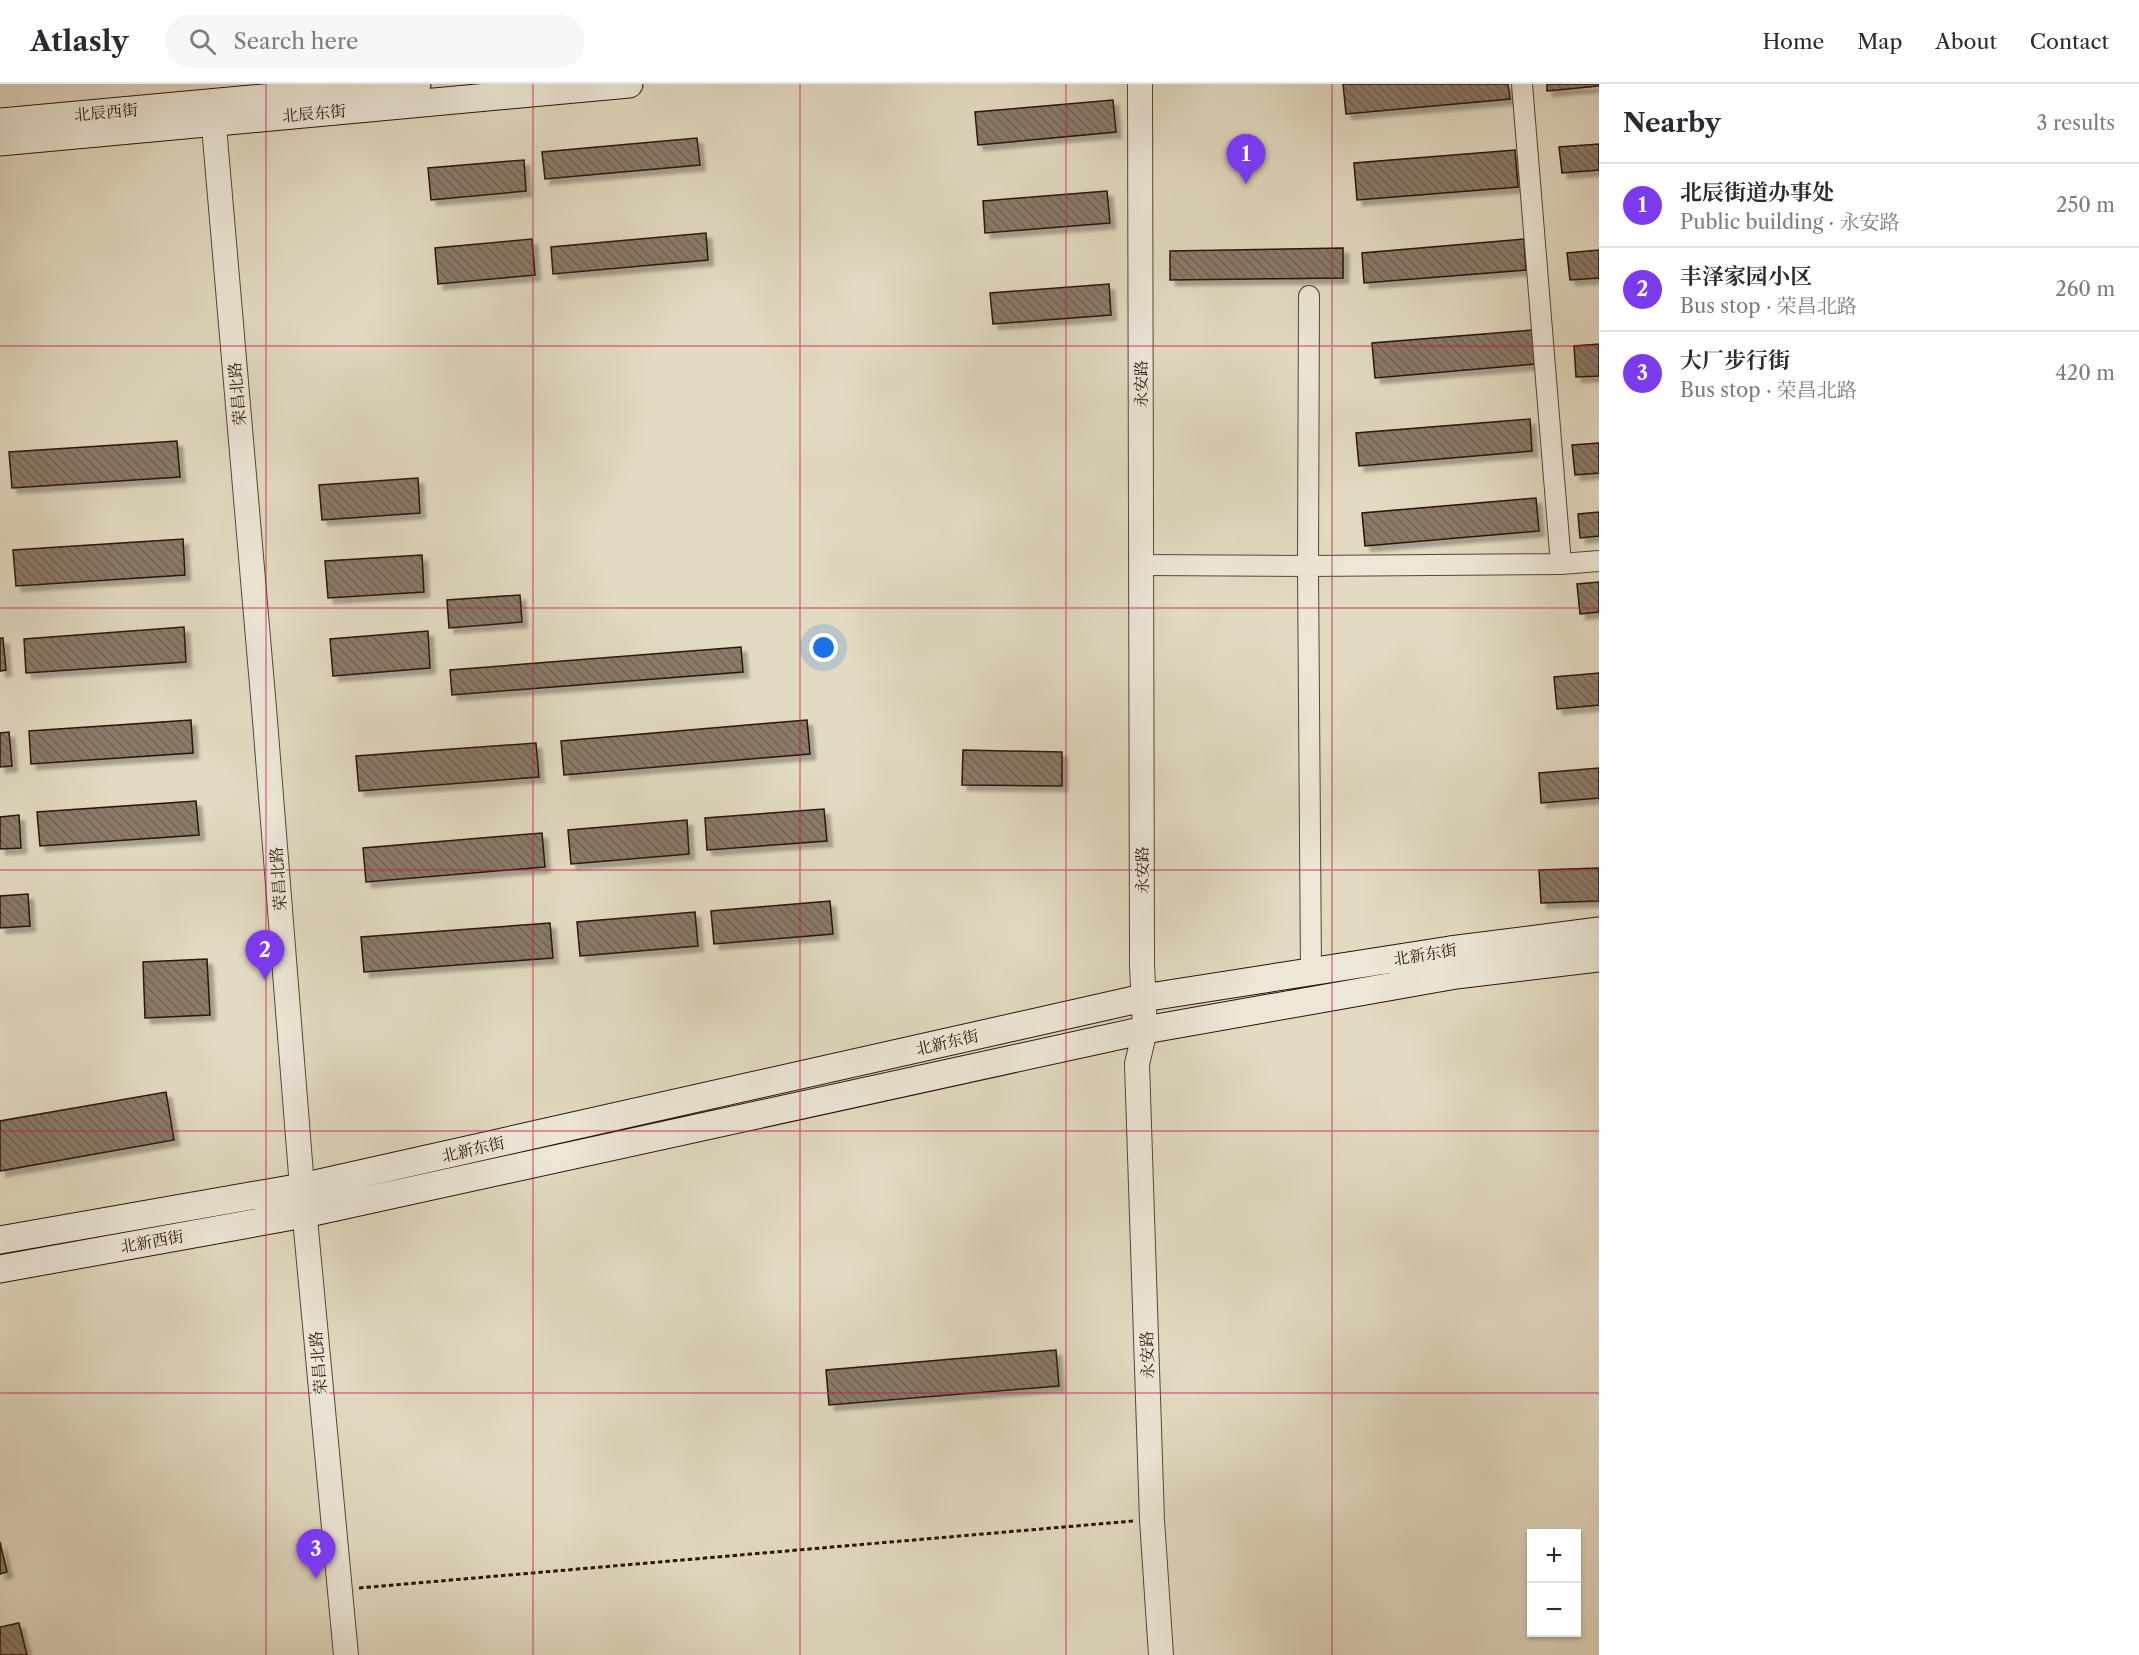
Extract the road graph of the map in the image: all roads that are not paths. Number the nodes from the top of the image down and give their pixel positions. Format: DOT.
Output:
graph roads {
  1 [pos="245,84"];
  2 [pos="417,84"];
  3 [pos="629,84"];
  4 [pos="1140,84"];
  5 [pos="1522,84"];
  6 [pos="212,112"];
  7 [pos="244,120"];
  8 [pos="0,122"];
  9 [pos="0,142"];
  10 [pos="1309,296"];
  11 [pos="1599,561"];
  12 [pos="1561,564"];
  13 [pos="1141,565"];
  14 [pos="1308,566"];
  15 [pos="1599,932"];
  16 [pos="1599,958"];
  17 [pos="1311,972"];
  18 [pos="1143,998"];
  19 [pos="1145,1030"];
  20 [pos="687,1102"];
  21 [pos="692,1129"];
  22 [pos="302,1187"];
  23 [pos="304,1214"];
  24 [pos="0,1240"];
  25 [pos="0,1269"];
  26 [pos="346,1655"];
  27 [pos="1161,1655"];
  1 -- 7 [label="street"];
  2 -- 6 [label="main road, 北辰东街"];
  3 -- 7 [label="main road, 北辰东街"];
  4 -- 13 [label="street, 永安路"];
  5 -- 12 [label="street"];
  6 -- 7 [label="main road, 北辰东街"];
  6 -- 8 [label="main road, 北辰西街"];
  6 -- 9 [label="main road, 北辰东街"];
  6 -- 22 [label="street, 荣昌北路"];
  10 -- 14 [label="street"];
  11 -- 12 [label="street"];
  12 -- 14 [label="street"];
  13 -- 14 [label="street"];
  13 -- 18 [label="street, 永安路"];
  14 -- 17 [label="street"];
  15 -- 17 [label="main road, 北新东街"];
  16 -- 19 [label="main road, 北新东街"];
  17 -- 18 [label="main road, 北新东街"];
  18 -- 19 [label="street, 永安路"];
  18 -- 20 [label="main road, 北新东街"];
  19 -- 21 [label="main road, 北新东街"];
  19 -- 27 [label="street, 永安路"];
  20 -- 21 [label="street"];
  20 -- 22 [label="main road, 北新东街"];
  21 -- 23 [label="main road, 北新东街"];
  22 -- 23 [label="street, 荣昌北路"];
  22 -- 24 [label="main road, 北新西街"];
  23 -- 25 [label="main road, 北新西街"];
  23 -- 26 [label="street, 荣昌北路"];
}
